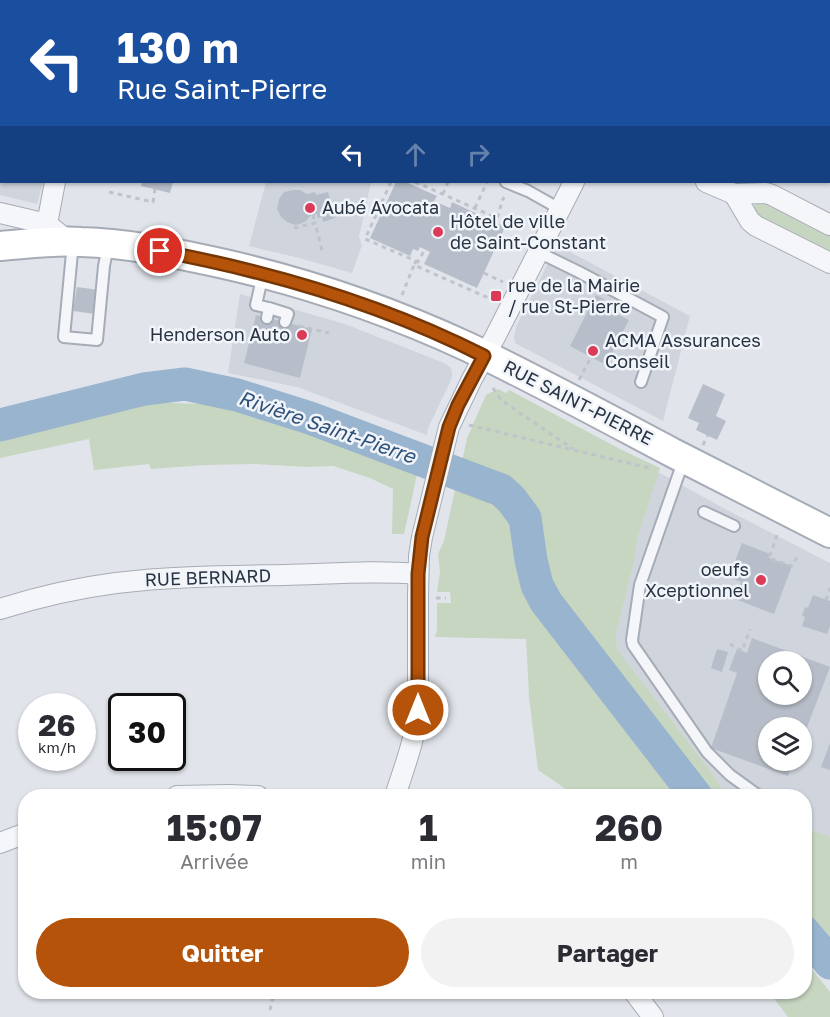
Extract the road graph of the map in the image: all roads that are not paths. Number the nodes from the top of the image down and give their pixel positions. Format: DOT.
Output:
graph roads {
  1 [pos="55,183"];
  2 [pos="508,183"];
  3 [pos="573,183"];
  4 [pos="708,183"];
  5 [pos="734,194"];
  6 [pos="560,209"];
  7 [pos="0,213"];
  8 [pos="830,225"];
  9 [pos="59,237"];
  10 [pos="109,243"];
  11 [pos="0,246"];
  12 [pos="538,252"];
  13 [pos="830,263"];
  14 [pos="263,273"];
  15 [pos="285,322"];
  16 [pos="484,356"];
  17 [pos="641,382"];
  18 [pos="694,452"];
  19 [pos="704,512"];
  20 [pos="734,526"];
  21 [pos="830,533"];
  22 [pos="418,574"];
  23 [pos="0,609"];
  24 [pos="396,789"];
  25 [pos="749,789"];
  26 [pos="18,836"];
  27 [pos="0,843"];
  28 [pos="639,999"];
  29 [pos="653,1017"];
  1 -- 9 [label="street"];
  2 -- 6 [label="lane"];
  3 -- 6 [label="street"];
  4 -- 5 [label="street"];
  5 -- 8 [label="street"];
  5 -- 13 [label="street"];
  6 -- 12 [label="street"];
  7 -- 9 [label="street"];
  9 -- 10 [label="main road, RUE SAINT-PIERRE"];
  9 -- 10 [label="lane"];
  9 -- 11 [label="main road, RUE SAINT-PIERRE"];
  10 -- 14 [label="main road, RUE SAINT-PIERRE"];
  12 -- 16 [label="street"];
  12 -- 17 [label="lane"];
  14 -- 15 [label="lane"];
  14 -- 16 [label="main road, RUE SAINT-PIERRE"];
  16 -- 18 [label="main road, RUE SAINT-PIERRE"];
  16 -- 22 [label="street"];
  18 -- 21 [label="main road, RUE SAINT-PIERRE"];
  18 -- 25 [label="lane"];
  19 -- 20 [label="lane"];
  22 -- 23 [label="street, RUE BERNARD"];
  22 -- 24 [label="street"];
  26 -- 27 [label="street"];
  28 -- 29 [label="street"];
}
